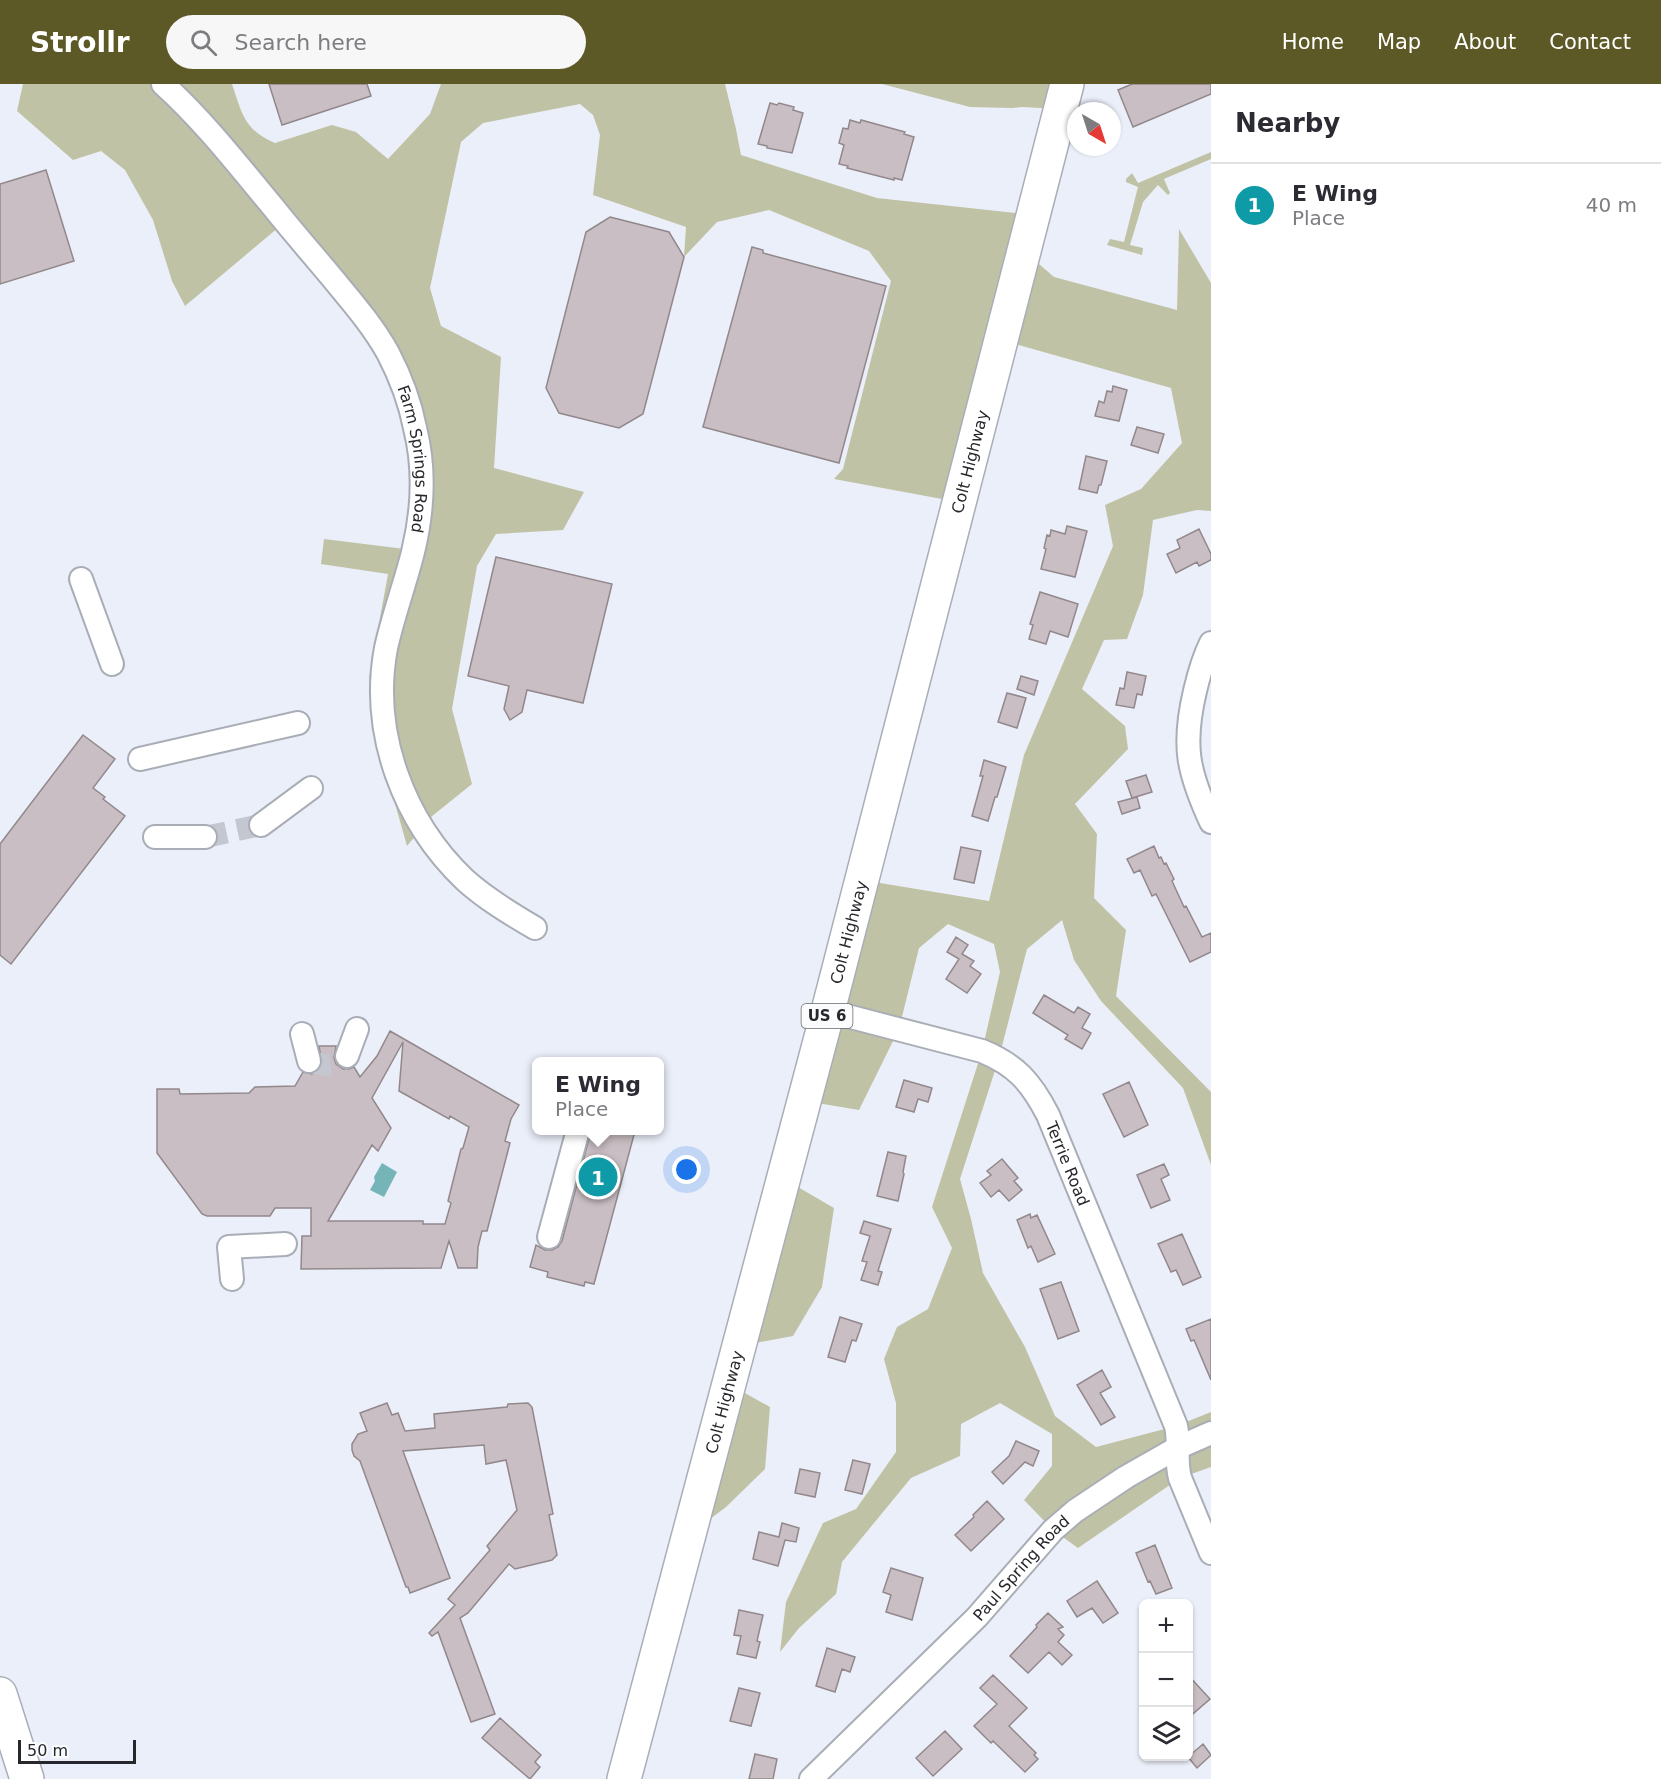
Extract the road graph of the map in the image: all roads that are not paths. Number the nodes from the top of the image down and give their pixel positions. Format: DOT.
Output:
graph roads {
  1 [pos="163,84"];
  2 [pos="1067,84"];
  3 [pos="81,579"];
  4 [pos="1211,643"];
  5 [pos="112,664"];
  6 [pos="298,723"];
  7 [pos="140,759"];
  8 [pos="311,788"];
  9 [pos="1211,822"];
  10 [pos="261,825"];
  11 [pos="155,837"];
  12 [pos="205,837"];
  13 [pos="535,928"];
  14 [pos="828,1011"];
  15 [pos="357,1029"];
  16 [pos="302,1034"];
  17 [pos="347,1056"];
  18 [pos="309,1061"];
  19 [pos="577,1135"];
  20 [pos="549,1237"];
  21 [pos="285,1244"];
  22 [pos="232,1279"];
  23 [pos="1211,1433"];
  24 [pos="1177,1448"];
  25 [pos="1211,1553"];
  26 [pos="0,1694"];
  27 [pos="27,1779"];
  28 [pos="624,1779"];
  29 [pos="811,1779"];
  1 -- 13 [label="street, Farm Springs Road"];
  2 -- 14 [label="highway, Colt Highway / US 6"];
  3 -- 5 [label="street"];
  4 -- 9 [label="street"];
  6 -- 7 [label="street"];
  8 -- 10 [label="street"];
  11 -- 12 [label="street"];
  14 -- 24 [label="street, Terrie Road"];
  14 -- 28 [label="highway, Colt Highway / US 6"];
  15 -- 17 [label="street"];
  16 -- 18 [label="street"];
  19 -- 20 [label="street"];
  21 -- 22 [label="street"];
  23 -- 24 [label="street, Paul Spring Road"];
  24 -- 25 [label="street, Terrie Road"];
  24 -- 29 [label="street, Paul Spring Road"];
  26 -- 27 [label="highway"];
}
